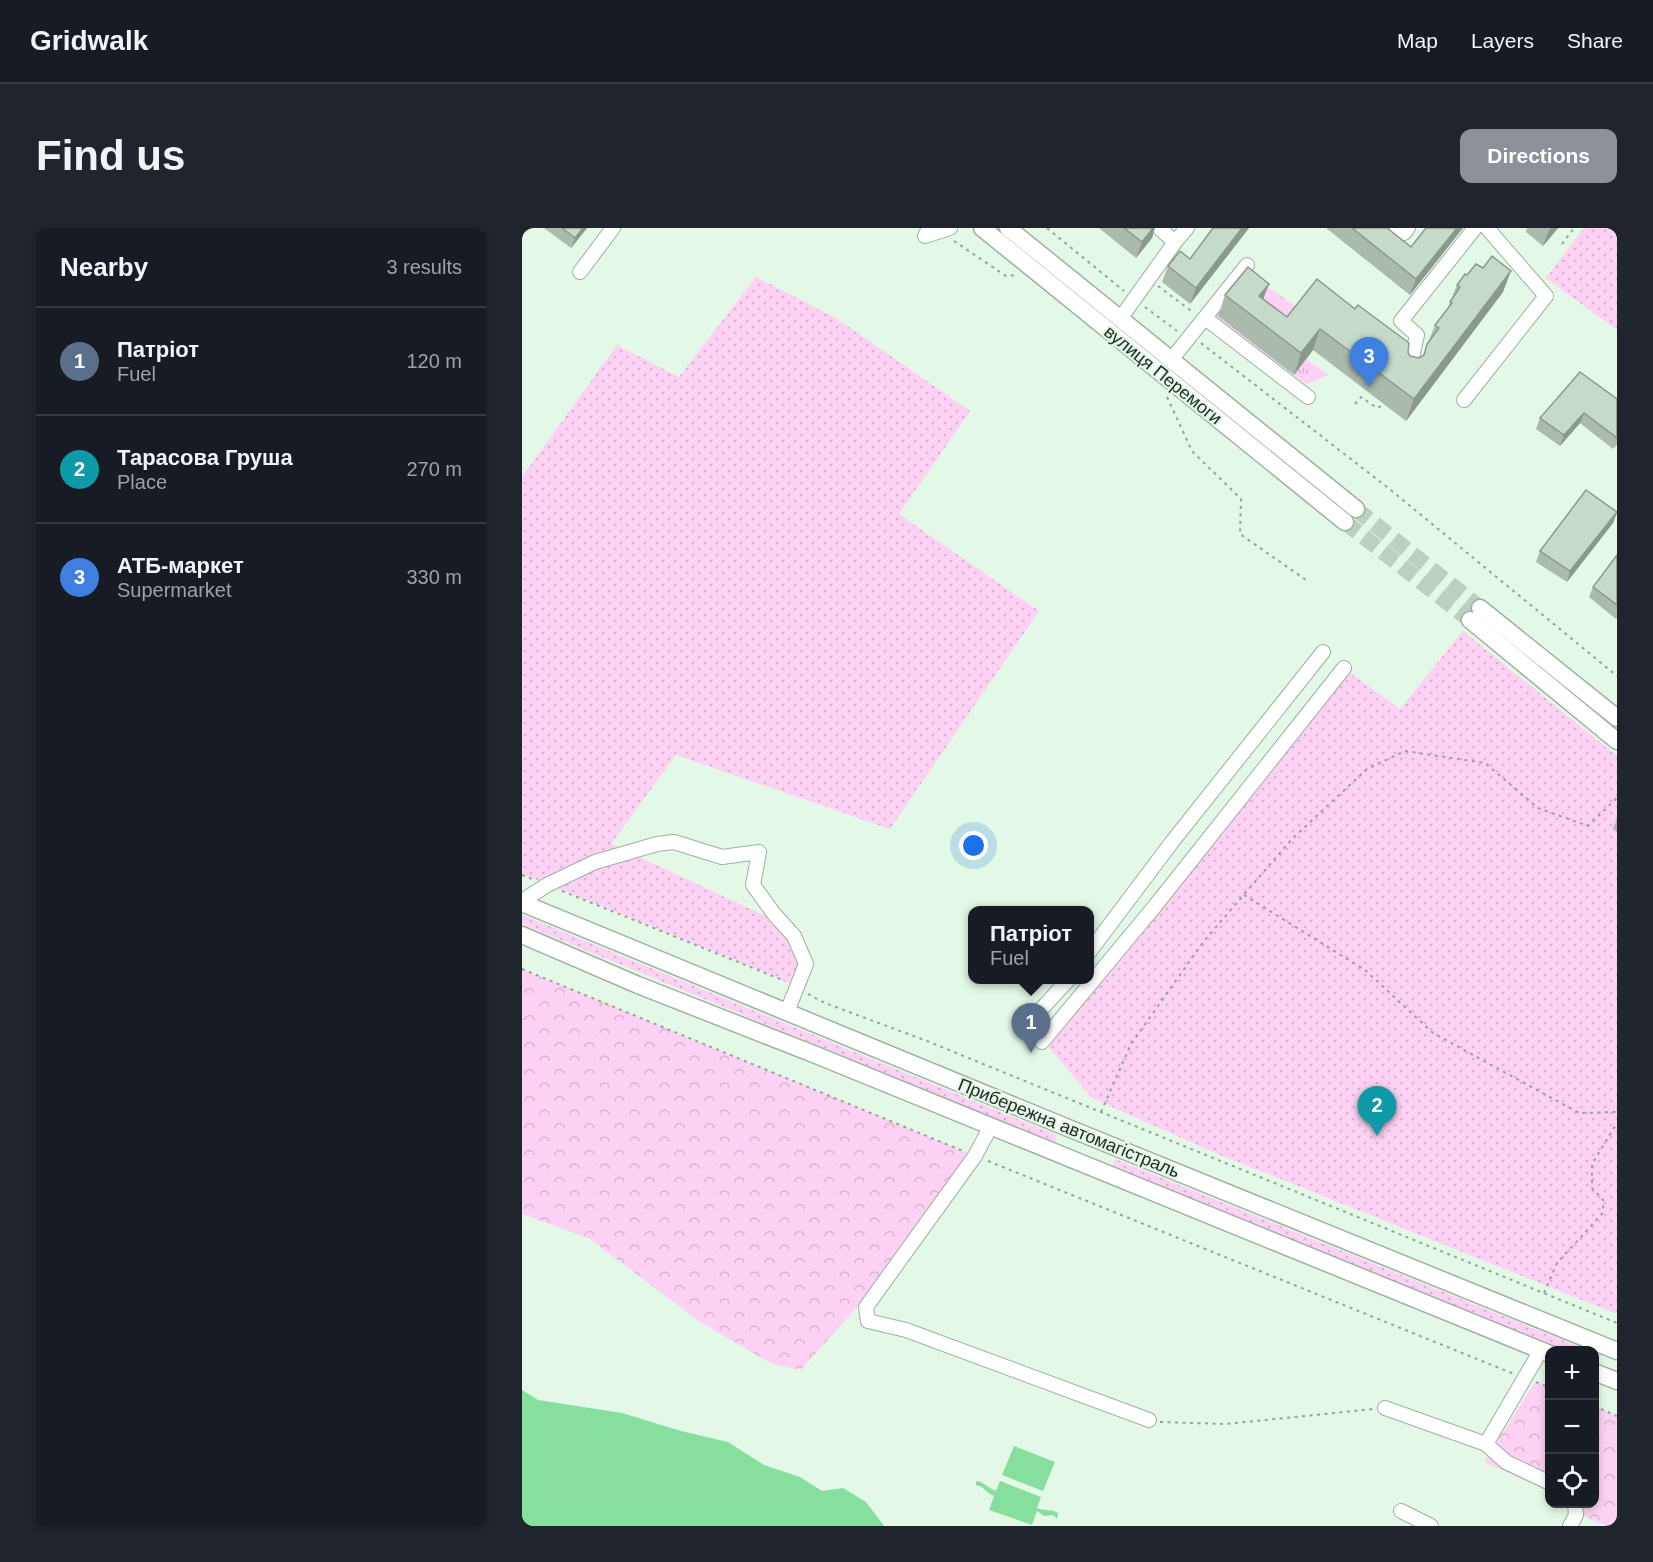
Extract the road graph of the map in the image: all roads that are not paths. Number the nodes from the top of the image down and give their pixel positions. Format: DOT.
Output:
graph roads {
  1 [pos="613,228"];
  2 [pos="928,228"];
  3 [pos="950,228"];
  4 [pos="982,228"];
  5 [pos="1008,228"];
  6 [pos="1159,228"];
  7 [pos="1187,228"];
  8 [pos="1397,228"];
  9 [pos="1408,228"];
  10 [pos="1475,228"];
  11 [pos="1487,228"];
  12 [pos="1175,242"];
  13 [pos="1247,265"];
  14 [pos="580,272"];
  15 [pos="1120,319"];
  16 [pos="1204,319"];
  17 [pos="1171,360"];
  18 [pos="1409,371"];
  19 [pos="1308,397"];
  20 [pos="1464,399"];
  21 [pos="1356,509"];
  22 [pos="1345,522"];
  23 [pos="1323,652"];
  24 [pos="1344,668"];
  25 [pos="1617,718"];
  26 [pos="1617,741"];
  27 [pos="522,902"];
  28 [pos="522,935"];
  29 [pos="1094,945"];
  30 [pos="1094,979"];
  31 [pos="1064,984"];
  32 [pos="1090,984"];
  33 [pos="787,1012"];
  34 [pos="1056,1124"];
  35 [pos="991,1126"];
  36 [pos="1126,1152"];
  37 [pos="1060,1154"];
  38 [pos="1106,1174"];
  39 [pos="1617,1351"];
  40 [pos="1545,1352"];
  41 [pos="1599,1374"];
  42 [pos="1617,1381"];
  43 [pos="1385,1408"];
  44 [pos="1149,1420"];
  45 [pos="1486,1444"];
  46 [pos="1545,1481"];
  47 [pos="1575,1508"];
  48 [pos="1401,1511"];
  49 [pos="1431,1526"];
  50 [pos="1570,1526"];
  1 -- 14 [label="street"];
  2 -- 3 [label="street"];
  4 -- 22 [label="main road, вулиця Перемоги"];
  5 -- 15 [label="main road, вулиця Перемоги"];
  6 -- 12 [label="street"];
  7 -- 12 [label="street"];
  8 -- 9 [label="street"];
  10 -- 18 [label="street"];
  11 -- 20 [label="street"];
  12 -- 15 [label="street"];
  13 -- 16 [label="street"];
  15 -- 17 [label="main road, вулиця Перемоги"];
  16 -- 17 [label="street"];
  16 -- 19 [label="street"];
  17 -- 21 [label="main road, вулиця Перемоги"];
  23 -- 29 [label="street"];
  24 -- 30 [label="street"];
  25 -- 26 [label="main road"];
  27 -- 33 [label="main road, Прибережна автомагістраль"];
  27 -- 33 [label="street"];
  28 -- 35 [label="main road, Прибережна автомагістраль"];
  31 -- 32 [label="street"];
  33 -- 34 [label="main road, Прибережна автомагістраль"];
  34 -- 36 [label="main road, Прибережна автомагістраль"];
  34 -- 37 [label="main road"];
  35 -- 37 [label="main road, Прибережна автомагістраль"];
  35 -- 44 [label="street"];
  36 -- 38 [label="main road"];
  36 -- 39 [label="main road, Прибережна автомагістраль"];
  37 -- 38 [label="main road, Прибережна автомагістраль"];
  38 -- 40 [label="main road, Прибережна автомагістраль"];
  40 -- 45 [label="street"];
  41 -- 42 [label="main road"];
  43 -- 45 [label="street"];
  45 -- 46 [label="street"];
  47 -- 50 [label="street"];
  48 -- 49 [label="street"];
}
